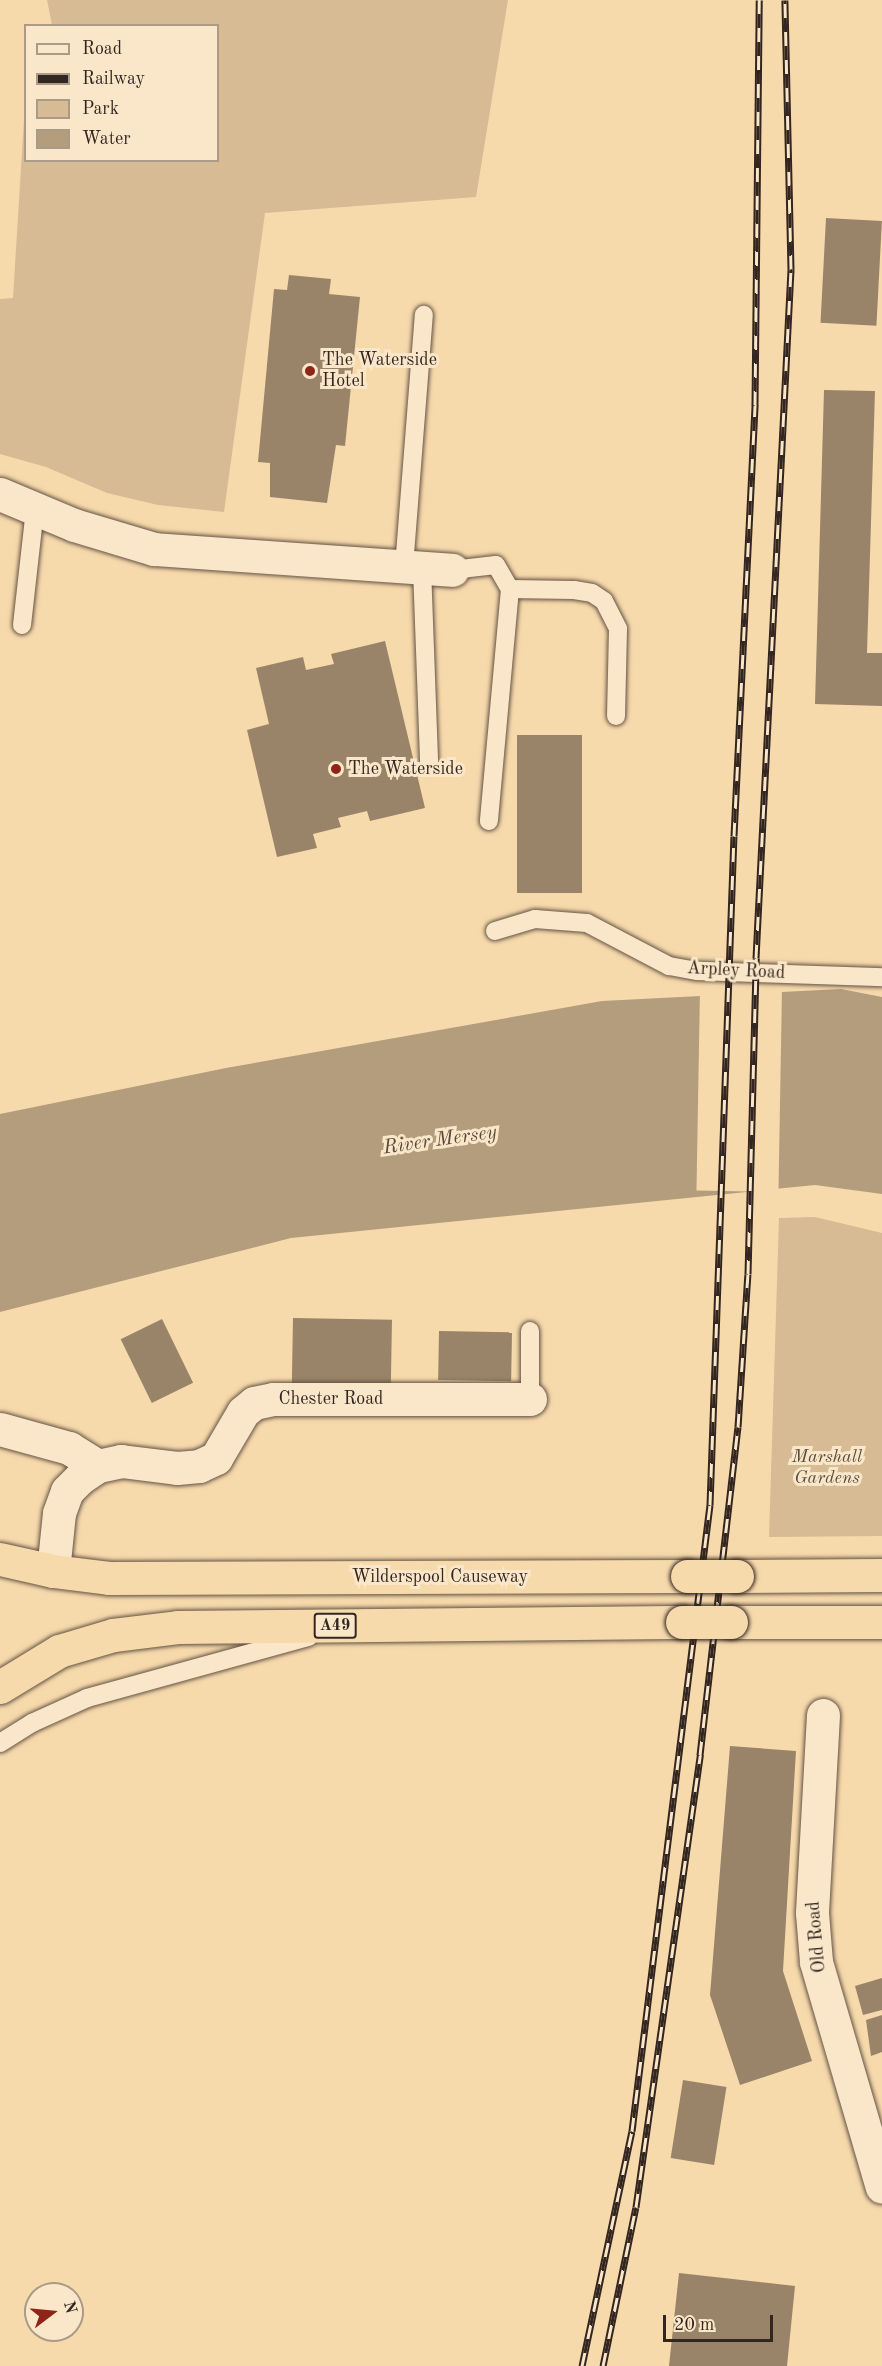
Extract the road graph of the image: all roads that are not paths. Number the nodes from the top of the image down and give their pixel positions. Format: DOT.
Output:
graph roads {
  1 [pos="424,315"];
  2 [pos="0,494"];
  3 [pos="35,509"];
  4 [pos="426,568"];
  5 [pos="510,590"];
  6 [pos="22,625"];
  7 [pos="616,716"];
  8 [pos="429,763"];
  9 [pos="489,821"];
  10 [pos="495,931"];
  11 [pos="882,976"];
  12 [pos="530,1331"];
  13 [pos="530,1399"];
  14 [pos="0,1429"];
  15 [pos="98,1466"];
  16 [pos="0,1559"];
  17 [pos="53,1571"];
  18 [pos="882,1575"];
  19 [pos="882,1622"];
  20 [pos="348,1626"];
  21 [pos="0,1687"];
  22 [pos="823,1715"];
  23 [pos="0,1743"];
  24 [pos="882,2187"];
  1 -- 4 [label="lane"];
  2 -- 3 [label="street"];
  3 -- 4 [label="street"];
  3 -- 6 [label="lane"];
  4 -- 5 [label="lane"];
  4 -- 8 [label="lane"];
  5 -- 7 [label="lane"];
  5 -- 9 [label="lane"];
  10 -- 11 [label="lane, Arpley Road"];
  12 -- 13 [label="lane, Chester Road"];
  13 -- 15 [label="street, Chester Road"];
  14 -- 15 [label="street"];
  15 -- 17 [label="street"];
  16 -- 17 [label="highway, Wilderspool Causeway"];
  17 -- 18 [label="highway, Wilderspool Causeway, bridge"];
  19 -- 20 [label="highway, A49, bridge"];
  20 -- 21 [label="highway, A49"];
  20 -- 23 [label="lane"];
  22 -- 24 [label="street, Old Road"];
}
